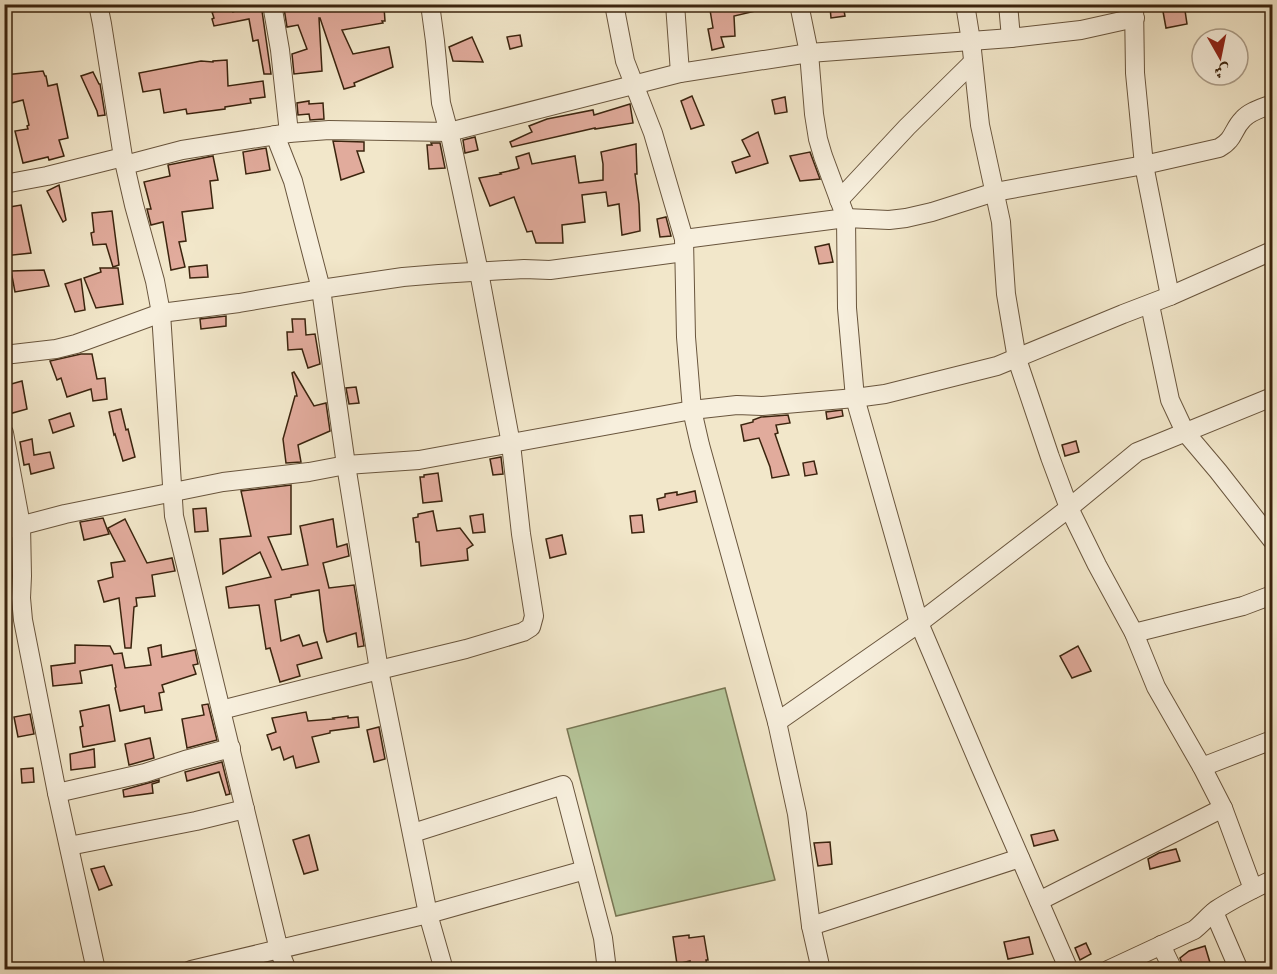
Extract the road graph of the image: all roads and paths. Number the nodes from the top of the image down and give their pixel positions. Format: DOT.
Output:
graph roads {
  1 [pos="98,4"];
  2 [pos="272,4"];
  3 [pos="430,4"];
  4 [pos="614,4"];
  5 [pos="675,4"];
  6 [pos="799,4"];
  7 [pos="965,4"];
  8 [pos="1008,4"];
  9 [pos="1135,11"];
  10 [pos="1011,38"];
  11 [pos="971,41"];
  12 [pos="809,53"];
  13 [pos="973,62"];
  14 [pos="680,73"];
  15 [pos="634,85"];
  16 [pos="1272,104"];
  17 [pos="449,132"];
  18 [pos="282,134"];
  19 [pos="124,161"];
  20 [pos="1144,165"];
  21 [pos="4,184"];
  22 [pos="995,192"];
  23 [pos="839,200"];
  24 [pos="846,219"];
  25 [pos="684,245"];
  26 [pos="1272,250"];
  27 [pos="479,272"];
  28 [pos="321,289"];
  29 [pos="1170,296"];
  30 [pos="1150,304"];
  31 [pos="161,313"];
  32 [pos="4,355"];
  33 [pos="1017,359"];
  34 [pos="1272,397"];
  35 [pos="855,398"];
  36 [pos="692,410"];
  37 [pos="1185,432"];
  38 [pos="4,433"];
  39 [pos="511,444"];
  40 [pos="346,465"];
  41 [pos="173,492"];
  42 [pos="1069,508"];
  43 [pos="13,528"];
  44 [pos="1272,540"];
  45 [pos="1272,595"];
  46 [pos="919,623"];
  47 [pos="1134,633"];
  48 [pos="379,670"];
  49 [pos="221,710"];
  50 [pos="777,722"];
  51 [pos="1272,740"];
  52 [pos="231,748"];
  53 [pos="1202,767"];
  54 [pos="57,793"];
  55 [pos="1223,808"];
  56 [pos="245,809"];
  57 [pos="413,833"];
  58 [pos="69,846"];
  59 [pos="1020,858"];
  60 [pos="585,870"];
  61 [pos="1272,880"];
  62 [pos="1253,889"];
  63 [pos="1040,902"];
  64 [pos="1214,912"];
  65 [pos="428,914"];
  66 [pos="811,926"];
  67 [pos="1161,945"];
  68 [pos="279,950"];
  69 [pos="96,969"];
  70 [pos="192,969"];
  71 [pos="287,969"];
  72 [pos="444,969"];
  73 [pos="607,969"];
  74 [pos="821,969"];
  75 [pos="1069,969"];
  76 [pos="1110,969"];
  77 [pos="1173,969"];
  78 [pos="1239,969"];
  1 -- 19 [label="street"];
  2 -- 18 [label="street"];
  3 -- 17 [label="street"];
  4 -- 15 [label="street"];
  5 -- 14 [label="street"];
  6 -- 12 [label="street"];
  7 -- 11 [label="street"];
  8 -- 10 [label="street"];
  9 -- 10 [label="street"];
  9 -- 20 [label="street"];
  10 -- 11 [label="street"];
  11 -- 12 [label="street"];
  11 -- 13 [label="street"];
  12 -- 14 [label="street"];
  12 -- 23 [label="street"];
  13 -- 22 [label="street"];
  13 -- 23 [label="street"];
  14 -- 15 [label="street"];
  15 -- 17 [label="street"];
  15 -- 25 [label="street"];
  16 -- 20 [label="street"];
  17 -- 18 [label="street"];
  17 -- 27 [label="street"];
  18 -- 19 [label="street"];
  18 -- 28 [label="street"];
  19 -- 21 [label="street"];
  19 -- 31 [label="street"];
  20 -- 22 [label="street"];
  20 -- 29 [label="street"];
  22 -- 24 [label="street"];
  22 -- 33 [label="street"];
  23 -- 24 [label="street"];
  24 -- 25 [label="street"];
  24 -- 35 [label="street"];
  25 -- 27 [label="street"];
  25 -- 36 [label="street"];
  26 -- 29 [label="street"];
  27 -- 28 [label="street"];
  27 -- 39 [label="street"];
  28 -- 31 [label="street"];
  28 -- 40 [label="street"];
  29 -- 30 [label="street"];
  30 -- 33 [label="street"];
  30 -- 37 [label="street"];
  31 -- 32 [label="street"];
  31 -- 41 [label="street"];
  33 -- 35 [label="street"];
  33 -- 42 [label="street"];
  34 -- 37 [label="street"];
  35 -- 36 [label="street"];
  35 -- 46 [label="street"];
  36 -- 39 [label="street"];
  36 -- 50 [label="street"];
  37 -- 42 [label="street"];
  37 -- 44 [label="street"];
  38 -- 43 [label="street"];
  39 -- 40 [label="street"];
  39 -- 48 [label="street"];
  40 -- 41 [label="street"];
  40 -- 48 [label="street"];
  41 -- 43 [label="street"];
  41 -- 49 [label="street"];
  42 -- 46 [label="street"];
  42 -- 47 [label="street"];
  43 -- 54 [label="street"];
  45 -- 47 [label="street"];
  46 -- 50 [label="street"];
  46 -- 59 [label="street"];
  47 -- 53 [label="street"];
  48 -- 49 [label="street"];
  48 -- 57 [label="street"];
  49 -- 52 [label="street"];
  50 -- 66 [label="street"];
  51 -- 53 [label="street"];
  52 -- 54 [label="street"];
  52 -- 56 [label="street"];
  53 -- 55 [label="street"];
  54 -- 58 [label="street"];
  55 -- 62 [label="street"];
  55 -- 63 [label="street"];
  56 -- 58 [label="street"];
  56 -- 68 [label="street"];
  57 -- 60 [label="street"];
  57 -- 65 [label="street"];
  58 -- 69 [label="street"];
  59 -- 63 [label="street"];
  59 -- 66 [label="street"];
  60 -- 65 [label="street"];
  60 -- 73 [label="street"];
  61 -- 62 [label="street"];
  62 -- 64 [label="street"];
  63 -- 75 [label="street"];
  64 -- 67 [label="street"];
  64 -- 78 [label="street"];
  65 -- 68 [label="street"];
  65 -- 72 [label="street"];
  66 -- 74 [label="street"];
  67 -- 76 [label="street"];
  67 -- 77 [label="street"];
  68 -- 70 [label="street"];
  68 -- 71 [label="street"];
}
